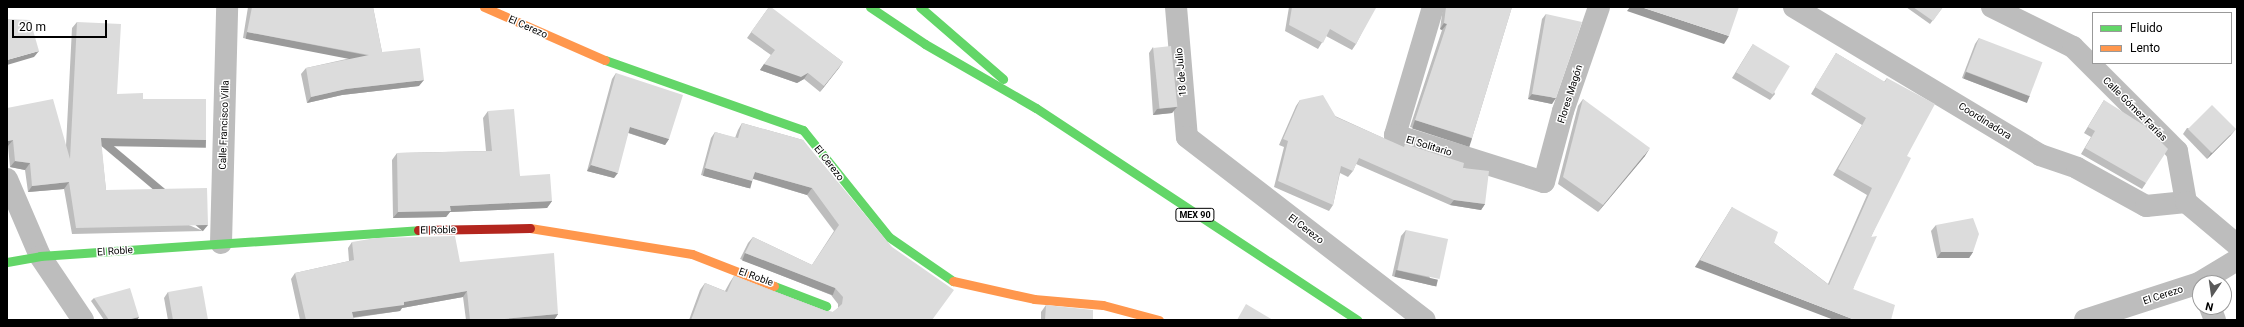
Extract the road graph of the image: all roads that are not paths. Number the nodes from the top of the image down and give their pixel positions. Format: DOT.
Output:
graph roads {
  1 [pos="227,7"];
  2 [pos="484,7"];
  3 [pos="870,7"];
  4 [pos="920,7"];
  5 [pos="1176,7"];
  6 [pos="1433,7"];
  7 [pos="1599,7"];
  8 [pos="1794,7"];
  9 [pos="1992,7"];
  10 [pos="1036,108"];
  11 [pos="1187,137"];
  12 [pos="7,179"];
  13 [pos="1544,182"];
  14 [pos="2186,202"];
  15 [pos="221,243"];
  16 [pos="2237,245"];
  17 [pos="40,256"];
  18 [pos="2237,260"];
  19 [pos="7,262"];
  20 [pos="2214,275"];
  21 [pos="2192,287"];
  22 [pos="826,306"];
  23 [pos="83,320"];
  24 [pos="1159,320"];
  25 [pos="1357,320"];
  26 [pos="1425,320"];
  27 [pos="2085,320"];
  1 -- 15 [label="street, Calle Francisco Villa"];
  2 -- 24 [label="street, El Cerezo"];
  3 -- 10 [label="street, MEX 90"];
  4 -- 10 [label="street, MEX 90"];
  5 -- 11 [label="street, 18 de Julio"];
  6 -- 13 [label="street, El Solitario"];
  7 -- 13 [label="street, Flores Magón"];
  8 -- 14 [label="street, Coordinadora"];
  9 -- 14 [label="street, Calle Gómez Farías"];
  10 -- 25 [label="street, MEX 90"];
  11 -- 26 [label="street, El Cerezo"];
  12 -- 17 [label="street"];
  14 -- 16 [label="street"];
  15 -- 17 [label="street, El Roble"];
  15 -- 22 [label="street, El Roble"];
  17 -- 19 [label="street, El Roble"];
  17 -- 23 [label="street"];
  18 -- 20 [label="street, El Cerezo"];
  21 -- 27 [label="street, El Cerezo"];
}
